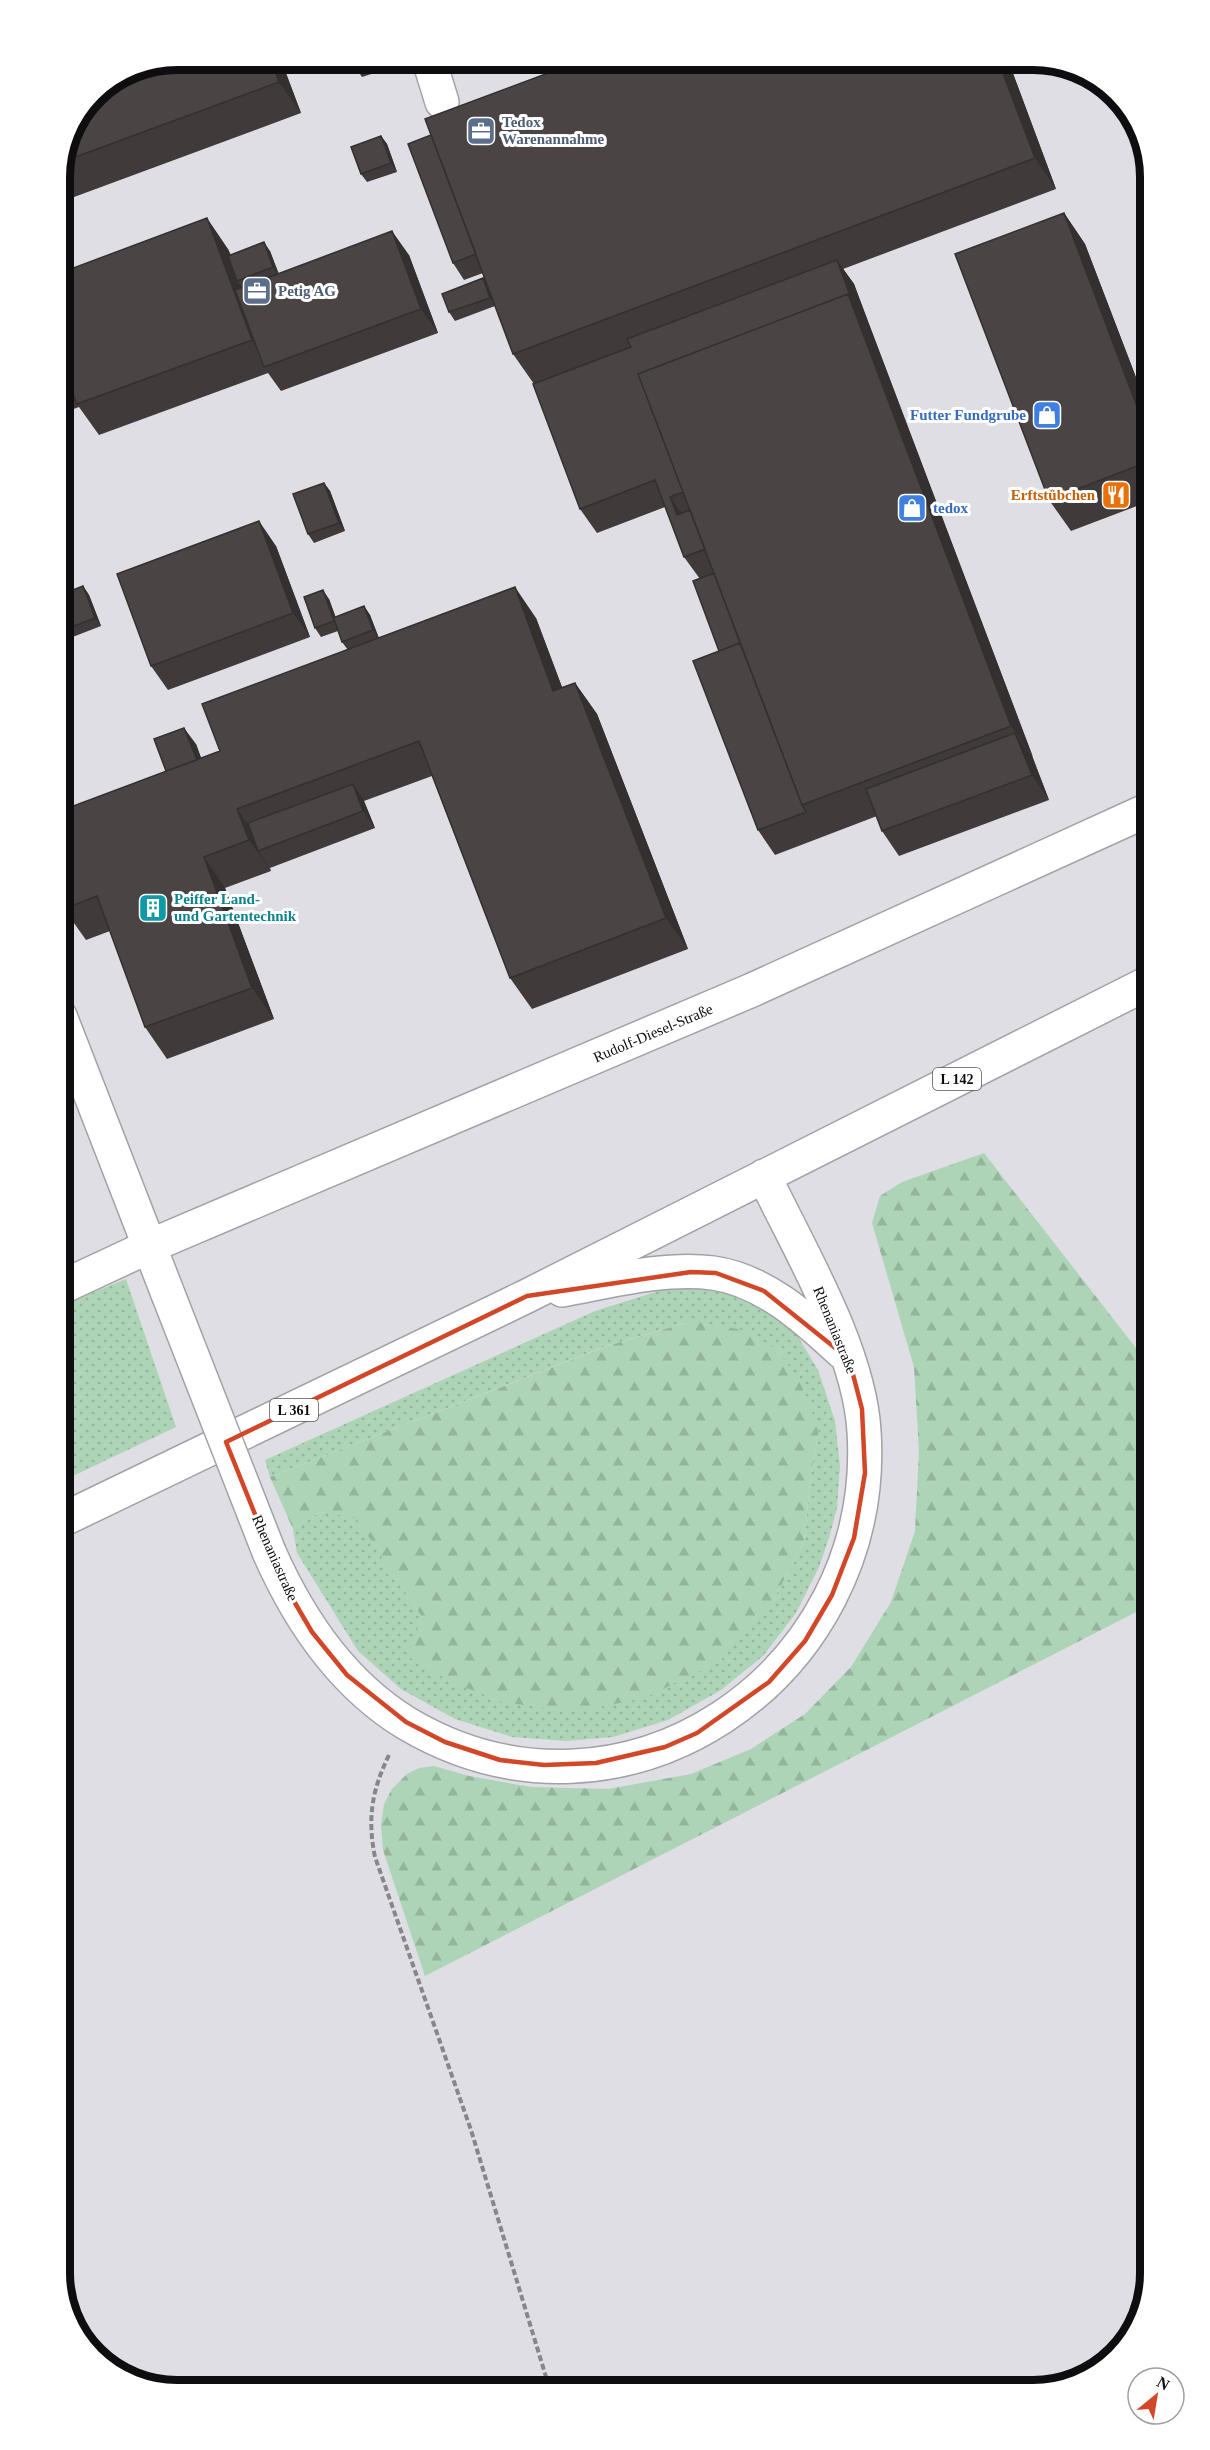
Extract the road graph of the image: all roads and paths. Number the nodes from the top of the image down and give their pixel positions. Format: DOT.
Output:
graph roads {
  1 [pos="432,71"];
  2 [pos="442,102"];
  3 [pos="1140,814"];
  4 [pos="1140,987"];
  5 [pos="71,1043"];
  6 [pos="764,1176"];
  7 [pos="150,1246"];
  8 [pos="70,1283"];
  9 [pos="527,1296"];
  10 [pos="849,1359"];
  11 [pos="70,1516"];
  12 [pos="406,1722"];
  13 [pos="547,2379"];
  1 -- 2 [label="main road"];
  3 -- 7 [label="main road, Rudolf-Diesel-Straße"];
  4 -- 6 [label="main road, L 142"];
  5 -- 7 [label="main road, Rhenaniastraße"];
  6 -- 9 [label="main road, L 361"];
  6 -- 10 [label="main road, Rhenaniastraße"];
  7 -- 8 [label="main road, Rudolf-Diesel-Straße"];
  7 -- 12 [label="main road, Rhenaniastraße, bridge"];
  9 -- 10 [label="main road, L 361"];
  9 -- 11 [label="main road, L 361"];
  10 -- 12 [label="main road, Rhenaniastraße"];
  12 -- 13 [label="path"];
}
